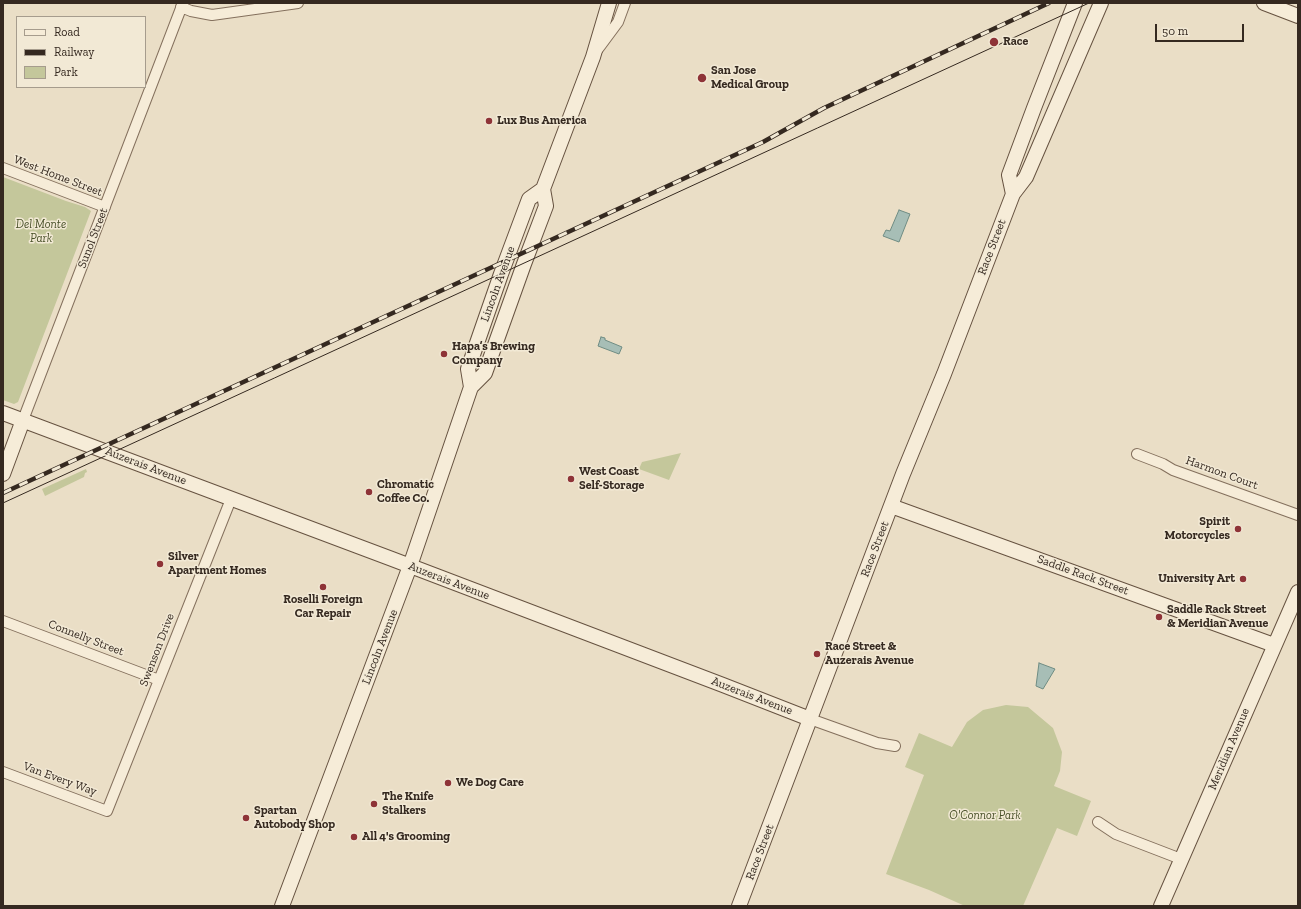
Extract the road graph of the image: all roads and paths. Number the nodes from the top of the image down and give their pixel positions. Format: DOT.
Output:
graph roads {
  1 [pos="298,3"];
  2 [pos="609,3"];
  3 [pos="625,3"];
  4 [pos="1075,3"];
  5 [pos="1101,3"];
  6 [pos="1264,3"];
  7 [pos="182,5"];
  8 [pos="1298,16"];
  9 [pos="593,57"];
  10 [pos="1040,93"];
  11 [pos="1035,154"];
  12 [pos="3,168"];
  13 [pos="1013,194"];
  14 [pos="104,207"];
  15 [pos="3,413"];
  16 [pos="23,420"];
  17 [pos="1137,454"];
  18 [pos="3,474"];
  19 [pos="231,499"];
  20 [pos="892,506"];
  21 [pos="1298,515"];
  22 [pos="410,566"];
  23 [pos="1298,592"];
  24 [pos="3,621"];
  25 [pos="1274,645"];
  26 [pos="159,680"];
  27 [pos="810,720"];
  28 [pos="896,746"];
  29 [pos="3,772"];
  30 [pos="107,811"];
  31 [pos="1098,822"];
  32 [pos="1181,859"];
  33 [pos="282,906"];
  34 [pos="739,906"];
  35 [pos="1161,906"];
  1 -- 7 [label="street"];
  2 -- 9 [label="main road, Lincoln Avenue"];
  3 -- 9 [label="street"];
  4 -- 10 [label="main road, Race Street"];
  5 -- 11 [label="main road, Race Street"];
  6 -- 8 [label="main road"];
  7 -- 14 [label="street, Sunol Street"];
  9 -- 22 [label="main road, Lincoln Avenue"];
  10 -- 11 [label="main road"];
  10 -- 13 [label="main road, Race Street"];
  11 -- 13 [label="main road, Race Street"];
  12 -- 14 [label="street, West Home Street"];
  13 -- 20 [label="main road, Race Street"];
  14 -- 16 [label="street, Sunol Street"];
  15 -- 16 [label="main road, Auzerais Avenue"];
  16 -- 18 [label="main road, Sunol Street"];
  16 -- 19 [label="main road, Auzerais Avenue"];
  17 -- 21 [label="street, Harmon Court"];
  19 -- 22 [label="main road, Auzerais Avenue"];
  19 -- 26 [label="street, Swenson Drive"];
  20 -- 25 [label="main road, Saddle Rack Street"];
  20 -- 27 [label="main road, Race Street"];
  22 -- 27 [label="main road, Auzerais Avenue"];
  22 -- 33 [label="main road, Lincoln Avenue"];
  23 -- 25 [label="main road, Meridian Avenue"];
  24 -- 26 [label="street, Connelly Street"];
  25 -- 32 [label="main road, Meridian Avenue"];
  26 -- 30 [label="street, Swenson Drive"];
  27 -- 28 [label="street, Auzerais Avenue"];
  27 -- 34 [label="main road, Race Street"];
  29 -- 30 [label="street, Van Every Way"];
  31 -- 32 [label="street"];
  32 -- 35 [label="main road, Meridian Avenue"];
}
